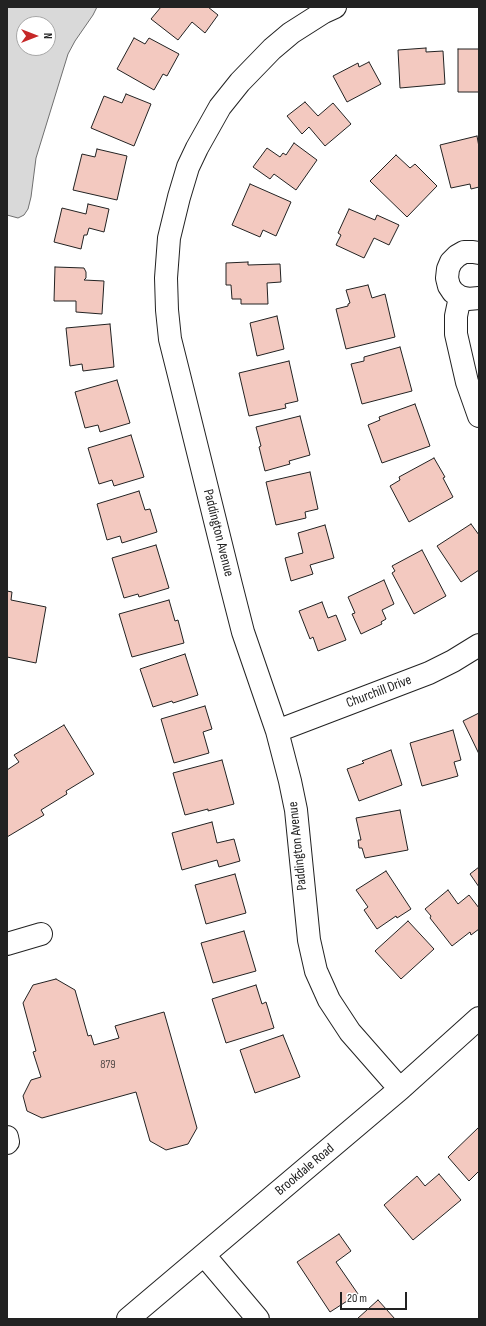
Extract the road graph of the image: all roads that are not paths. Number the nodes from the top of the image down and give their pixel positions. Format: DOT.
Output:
graph roads {
  1 [pos="335,7"];
  2 [pos="479,253"];
  3 [pos="470,298"];
  4 [pos="479,416"];
  5 [pos="479,645"];
  6 [pos="276,731"];
  7 [pos="41,934"];
  8 [pos="7,944"];
  9 [pos="479,1018"];
  10 [pos="400,1089"];
  11 [pos="7,1137"];
  12 [pos="7,1143"];
  13 [pos="204,1255"];
  14 [pos="128,1319"];
  15 [pos="258,1319"];
  1 -- 6 [label="street, Paddington Avenue"];
  2 -- 3 [label="street"];
  3 -- 4 [label="street"];
  5 -- 6 [label="street, Churchill Drive"];
  6 -- 10 [label="street, Paddington Avenue"];
  7 -- 8 [label="street"];
  9 -- 10 [label="street, Brookdale Road"];
  10 -- 13 [label="street, Brookdale Road"];
  11 -- 12 [label="street"];
  13 -- 14 [label="street, Brookdale Road"];
  13 -- 15 [label="street"];
}
